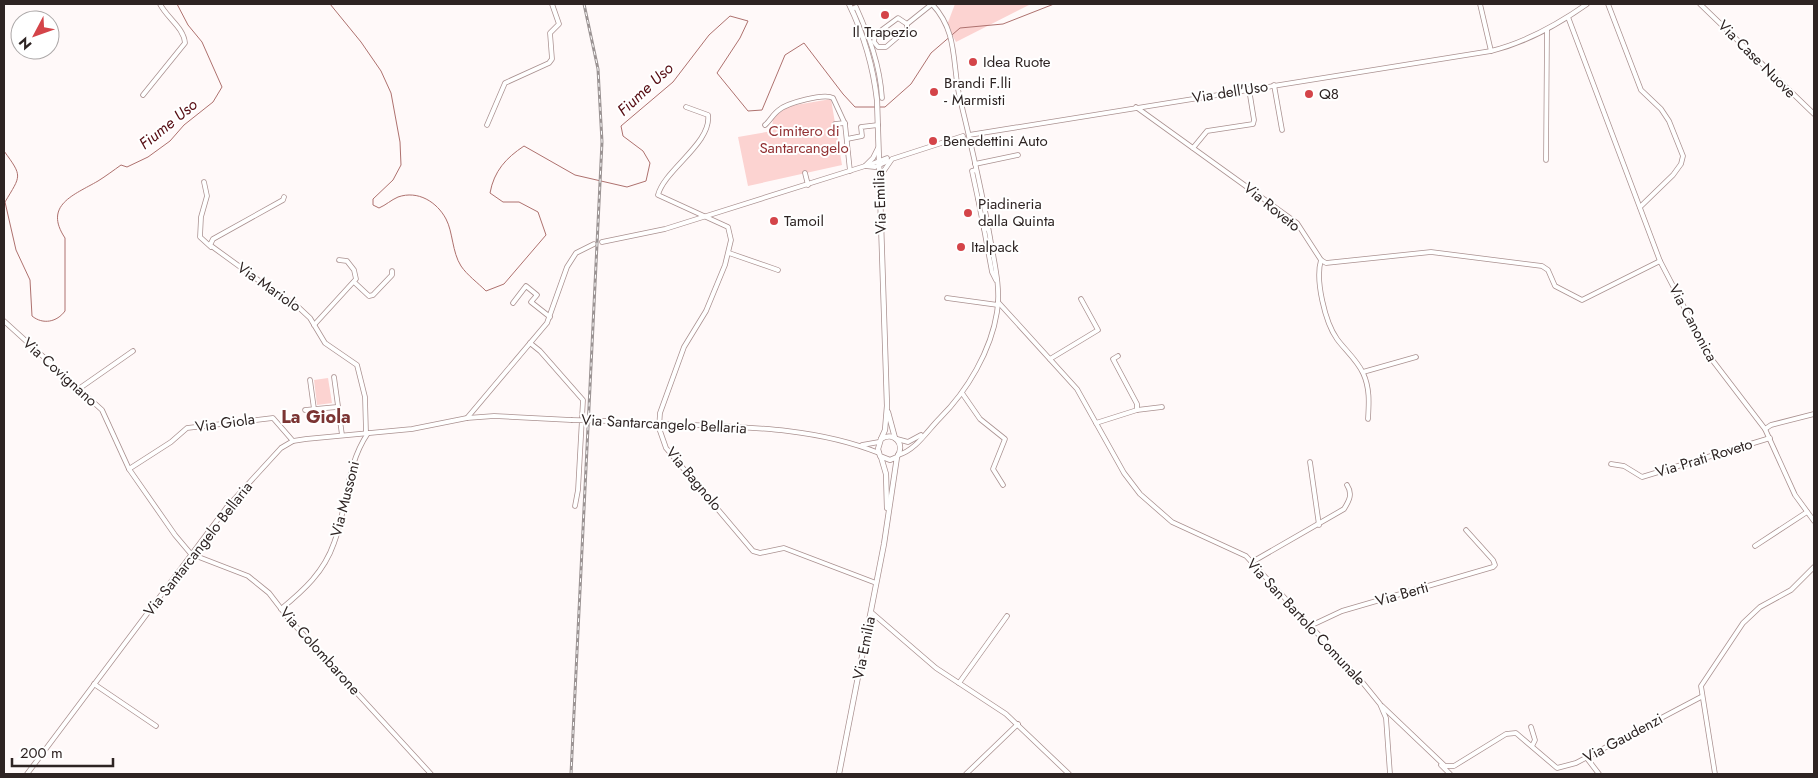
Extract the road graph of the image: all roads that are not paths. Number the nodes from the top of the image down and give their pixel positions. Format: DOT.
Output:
graph roads {
  1 [pos="160,4"];
  2 [pos="552,4"];
  3 [pos="849,4"];
  4 [pos="932,4"];
  5 [pos="1480,4"];
  6 [pos="1587,4"];
  7 [pos="1608,4"];
  8 [pos="1700,4"];
  9 [pos="852,9"];
  10 [pos="1568,17"];
  11 [pos="907,24"];
  12 [pos="1547,30"];
  13 [pos="1491,52"];
  14 [pos="1274,85"];
  15 [pos="1249,89"];
  16 [pos="143,95"];
  17 [pos="882,98"];
  18 [pos="686,107"];
  19 [pos="1136,107"];
  20 [pos="1814,114"];
  21 [pos="878,123"];
  22 [pos="835,124"];
  23 [pos="845,124"];
  24 [pos="488,125"];
  25 [pos="765,125"];
  26 [pos="1282,130"];
  27 [pos="969,135"];
  28 [pos="963,136"];
  29 [pos="847,139"];
  30 [pos="878,146"];
  31 [pos="1193,148"];
  32 [pos="1018,155"];
  33 [pos="890,159"];
  34 [pos="1546,160"];
  35 [pos="879,162"];
  36 [pos="975,164"];
  37 [pos="866,166"];
  38 [pos="850,169"];
  39 [pos="805,173"];
  40 [pos="880,179"];
  41 [pos="204,182"];
  42 [pos="808,185"];
  43 [pos="284,197"];
  44 [pos="1640,207"];
  45 [pos="708,216"];
  46 [pos="602,242"];
  47 [pos="594,244"];
  48 [pos="211,247"];
  49 [pos="729,253"];
  50 [pos="339,260"];
  51 [pos="1321,260"];
  52 [pos="1660,261"];
  53 [pos="778,270"];
  54 [pos="392,272"];
  55 [pos="354,282"];
  56 [pos="947,298"];
  57 [pos="1081,299"];
  58 [pos="513,303"];
  59 [pos="998,304"];
  60 [pos="550,317"];
  61 [pos="4,322"];
  62 [pos="314,324"];
  63 [pos="530,343"];
  64 [pos="133,351"];
  65 [pos="1118,356"];
  66 [pos="1416,357"];
  67 [pos="1050,359"];
  68 [pos="1363,372"];
  69 [pos="334,377"];
  70 [pos="310,380"];
  71 [pos="80,388"];
  72 [pos="962,392"];
  73 [pos="887,406"];
  74 [pos="338,407"];
  75 [pos="1162,407"];
  76 [pos="314,409"];
  77 [pos="305,410"];
  78 [pos="1137,410"];
  79 [pos="1814,414"];
  80 [pos="467,418"];
  81 [pos="1368,419"];
  82 [pos="1096,423"];
  83 [pos="1765,429"];
  84 [pos="367,433"];
  85 [pos="925,433"];
  86 [pos="342,435"];
  87 [pos="896,438"];
  88 [pos="1770,438"];
  89 [pos="880,440"];
  90 [pos="293,441"];
  91 [pos="860,445"];
  92 [pos="880,454"];
  93 [pos="898,456"];
  94 [pos="1310,462"];
  95 [pos="1611,464"];
  96 [pos="129,469"];
  97 [pos="1003,485"];
  98 [pos="1347,485"];
  99 [pos="575,506"];
  100 [pos="1807,512"];
  101 [pos="1814,521"];
  102 [pos="887,522"];
  103 [pos="1319,525"];
  104 [pos="1466,530"];
  105 [pos="1754,546"];
  106 [pos="191,554"];
  107 [pos="1252,562"];
  108 [pos="1814,567"];
  109 [pos="876,583"];
  110 [pos="281,609"];
  111 [pos="871,612"];
  112 [pos="1007,616"];
  113 [pos="1310,626"];
  114 [pos="959,683"];
  115 [pos="94,684"];
  116 [pos="1701,697"];
  117 [pos="1380,704"];
  118 [pos="1018,724"];
  119 [pos="156,726"];
  120 [pos="1531,727"];
  121 [pos="1532,746"];
  122 [pos="1586,757"];
  123 [pos="1436,760"];
  124 [pos="26,774"];
  125 [pos="431,774"];
  126 [pos="839,774"];
  127 [pos="966,774"];
  128 [pos="1068,774"];
  129 [pos="1390,774"];
  130 [pos="1450,774"];
  131 [pos="1599,774"];
  132 [pos="1715,774"];
  1 -- 16 [label="street"];
  2 -- 24 [label="street"];
  3 -- 9 [label="main road, Via Emilia"];
  4 -- 11 [label="street"];
  4 -- 27 [label="street"];
  5 -- 13 [label="street"];
  6 -- 10 [label="street, Via dell'Uso"];
  7 -- 44 [label="street"];
  8 -- 20 [label="street, Via Case Nuove"];
  9 -- 17 [label="street"];
  9 -- 21 [label="main road, Via Emilia"];
  10 -- 12 [label="street, Via dell'Uso"];
  10 -- 44 [label="street, Via Canonica"];
  11 -- 11 [label="street"];
  12 -- 13 [label="street, Via dell'Uso"];
  12 -- 34 [label="street"];
  13 -- 14 [label="street, Via dell'Uso"];
  14 -- 15 [label="street, Via dell'Uso"];
  14 -- 26 [label="street"];
  15 -- 19 [label="street, Via dell'Uso"];
  15 -- 31 [label="street"];
  18 -- 45 [label="street"];
  19 -- 27 [label="street, Via dell'Uso"];
  19 -- 31 [label="street, Via Roveto"];
  21 -- 29 [label="street"];
  21 -- 30 [label="main road, Via Emilia"];
  22 -- 23 [label="street"];
  23 -- 25 [label="street"];
  23 -- 29 [label="street"];
  27 -- 36 [label="street"];
  28 -- 33 [label="street"];
  29 -- 38 [label="street"];
  30 -- 33 [label="street"];
  30 -- 35 [label="main road, Via Emilia"];
  30 -- 37 [label="street"];
  31 -- 51 [label="street, Via Roveto"];
  32 -- 36 [label="street"];
  33 -- 35 [label="street"];
  33 -- 40 [label="street"];
  35 -- 37 [label="street"];
  35 -- 40 [label="main road, Via Emilia"];
  36 -- 59 [label="street"];
  37 -- 38 [label="street"];
  37 -- 40 [label="street"];
  38 -- 42 [label="street"];
  39 -- 42 [label="street"];
  40 -- 73 [label="main road, Via Emilia"];
  41 -- 48 [label="street, Via Mariolo"];
  42 -- 45 [label="street"];
  43 -- 48 [label="street"];
  44 -- 52 [label="street, Via Canonica"];
  45 -- 46 [label="street"];
  45 -- 49 [label="street, Via Bagnolo"];
  47 -- 60 [label="street"];
  48 -- 62 [label="street, Via Mariolo"];
  49 -- 53 [label="street"];
  49 -- 109 [label="street, Via Bagnolo"];
  50 -- 55 [label="street"];
  51 -- 52 [label="street"];
  51 -- 68 [label="street"];
  52 -- 83 [label="street, Via Canonica"];
  54 -- 55 [label="street"];
  55 -- 62 [label="street"];
  56 -- 59 [label="street"];
  57 -- 67 [label="street"];
  58 -- 60 [label="street"];
  59 -- 67 [label="street, Via San Bartolo Comunale"];
  59 -- 72 [label="street"];
  60 -- 63 [label="street"];
  61 -- 71 [label="street, Via Covignano"];
  62 -- 84 [label="street, Via Mariolo"];
  63 -- 80 [label="street"];
  63 -- 99 [label="street"];
  64 -- 71 [label="street"];
  65 -- 78 [label="street"];
  66 -- 68 [label="street"];
  67 -- 82 [label="street, Via San Bartolo Comunale"];
  68 -- 81 [label="street"];
  69 -- 74 [label="street"];
  70 -- 76 [label="street"];
  71 -- 96 [label="street, Via Covignano"];
  72 -- 85 [label="street"];
  72 -- 97 [label="street"];
  73 -- 87 [label="main road, Via Emilia"];
  73 -- 89 [label="main road, Via Emilia"];
  74 -- 76 [label="street"];
  74 -- 86 [label="street"];
  75 -- 78 [label="street"];
  76 -- 77 [label="street"];
  78 -- 82 [label="street"];
  79 -- 83 [label="street"];
  80 -- 84 [label="street, Via Santarcangelo Bellaria"];
  80 -- 91 [label="street, Via Santarcangelo Bellaria, bridge"];
  82 -- 107 [label="street, Via San Bartolo Comunale"];
  83 -- 88 [label="street, Via Canonica"];
  84 -- 86 [label="street, Via Santarcangelo Bellaria"];
  84 -- 110 [label="street, Via Mussoni"];
  85 -- 87 [label="street"];
  85 -- 93 [label="street"];
  86 -- 90 [label="street, Via Santarcangelo Bellaria"];
  87 -- 89 [label="main road"];
  87 -- 93 [label="main road, Via Emilia"];
  88 -- 95 [label="street, Via Prati Roveto"];
  88 -- 100 [label="street, Via Canonica"];
  89 -- 91 [label="street, Via Santarcangelo Bellaria"];
  89 -- 92 [label="main road, Via Emilia"];
  90 -- 96 [label="street, Via Giola"];
  90 -- 106 [label="street, Via Santarcangelo Bellaria"];
  91 -- 92 [label="street, Via Santarcangelo Bellaria"];
  92 -- 93 [label="main road"];
  92 -- 102 [label="main road, Via Emilia"];
  93 -- 102 [label="main road, Via Emilia"];
  94 -- 103 [label="street"];
  96 -- 106 [label="street, Via Covignano"];
  98 -- 103 [label="street"];
  100 -- 101 [label="street, Via Canonica"];
  100 -- 105 [label="street"];
  102 -- 109 [label="main road, Via Emilia"];
  103 -- 107 [label="street"];
  104 -- 113 [label="street, Via Berti"];
  106 -- 110 [label="street, Via Colombarone"];
  106 -- 115 [label="street, Via Santarcangelo Bellaria"];
  107 -- 113 [label="street, Via San Bartolo Comunale"];
  108 -- 116 [label="street"];
  109 -- 111 [label="main road, Via Emilia"];
  110 -- 125 [label="street, Via Colombarone"];
  111 -- 114 [label="street"];
  111 -- 126 [label="main road, Via Emilia"];
  112 -- 114 [label="street"];
  113 -- 117 [label="street, Via San Bartolo Comunale"];
  114 -- 118 [label="street"];
  115 -- 119 [label="street"];
  115 -- 124 [label="street, Via Santarcangelo Bellaria"];
  116 -- 122 [label="street, Via Gaudenzi"];
  116 -- 132 [label="street"];
  117 -- 123 [label="street"];
  117 -- 129 [label="street, Via San Bartolo Comunale"];
  118 -- 127 [label="street"];
  118 -- 128 [label="street"];
  120 -- 121 [label="street"];
  121 -- 122 [label="street, Via Gaudenzi"];
  121 -- 123 [label="street, Via Gaudenzi"];
  122 -- 131 [label="street"];
  123 -- 130 [label="street"];
}
